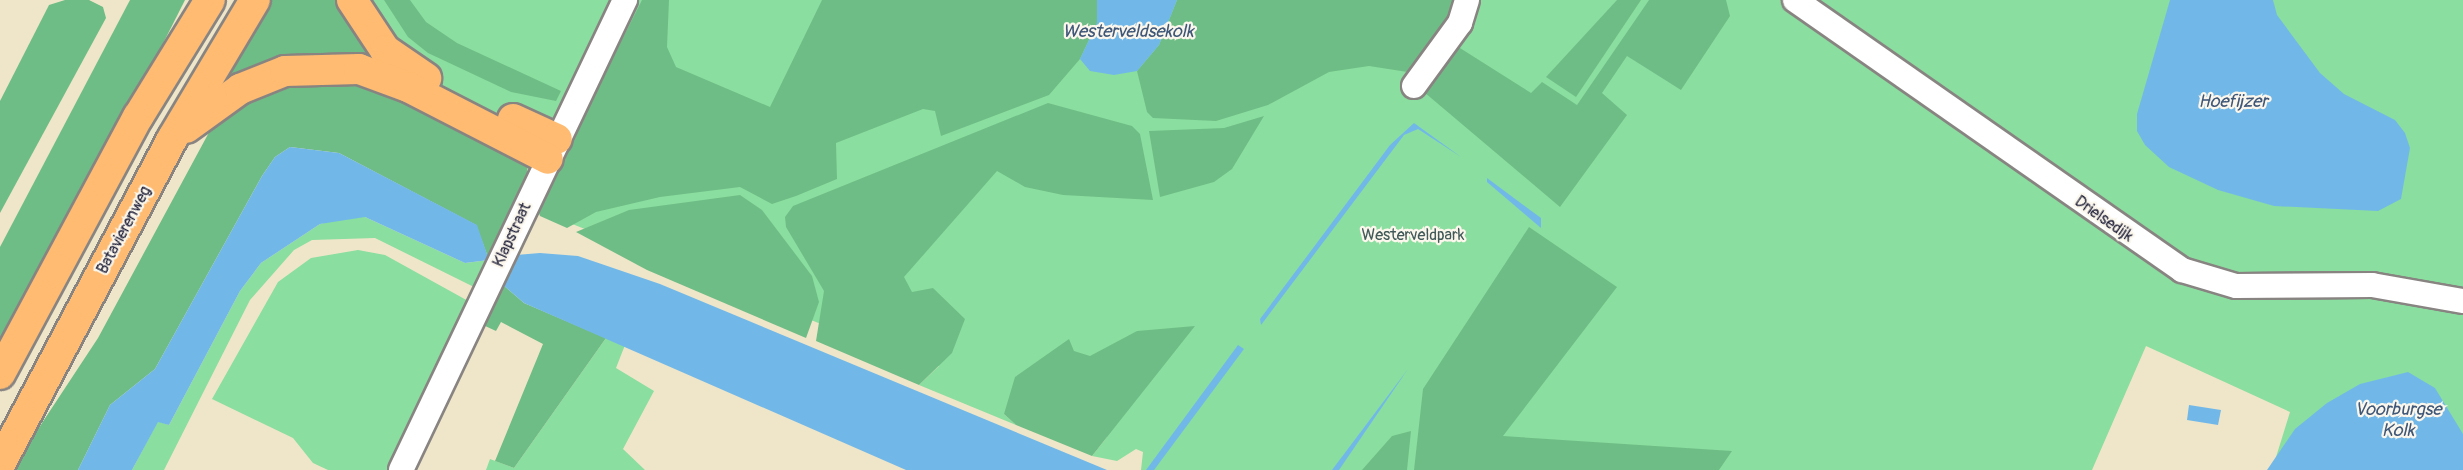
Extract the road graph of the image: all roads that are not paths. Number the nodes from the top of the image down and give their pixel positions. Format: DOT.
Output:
graph roads {
  1 [pos="190,0"];
  2 [pos="210,0"];
  3 [pos="255,0"];
  4 [pos="352,0"];
  5 [pos="625,0"];
  6 [pos="1467,0"];
  7 [pos="1795,0"];
  8 [pos="171,66"];
  9 [pos="1414,86"];
  10 [pos="172,139"];
  11 [pos="552,149"];
  12 [pos="2463,301"];
  13 [pos="0,374"];
  14 [pos="0,464"];
  15 [pos="401,470"];
  1 -- 8 [label="main road"];
  2 -- 8 [label="main road"];
  3 -- 10 [label="main road, Batavierenweg"];
  4 -- 11 [label="main road"];
  5 -- 11 [label="street, Klapstraat"];
  6 -- 9 [label="street"];
  7 -- 12 [label="street, Drielsedijk"];
  8 -- 13 [label="main road"];
  10 -- 11 [label="main road"];
  10 -- 14 [label="main road, Batavierenweg"];
  11 -- 15 [label="street, Klapstraat"];
}
